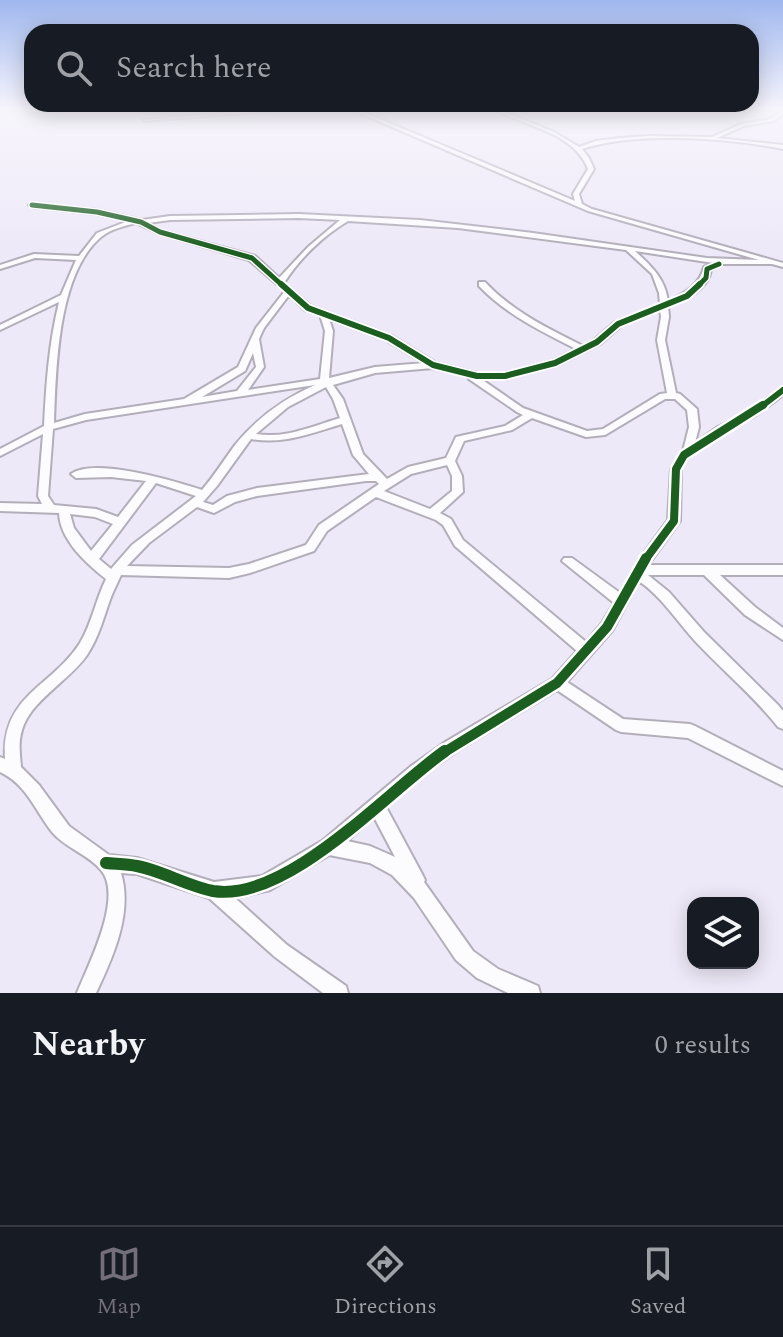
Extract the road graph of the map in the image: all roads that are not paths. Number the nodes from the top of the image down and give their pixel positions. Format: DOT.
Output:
graph roads {
  1 [pos="464,156"];
  2 [pos="584,156"];
  3 [pos="32,205"];
  4 [pos="579,205"];
  5 [pos="348,219"];
  6 [pos="139,221"];
  7 [pos="629,248"];
  8 [pos="78,258"];
  9 [pos="771,262"];
  10 [pos="719,264"];
  11 [pos="783,265"];
  12 [pos="0,267"];
  13 [pos="280,284"];
  14 [pos="482,284"];
  15 [pos="288,292"];
  16 [pos="63,297"];
  17 [pos="664,305"];
  18 [pos="324,314"];
  19 [pos="0,317"];
  20 [pos="14,320"];
  21 [pos="0,328"];
  22 [pos="256,341"];
  23 [pos="583,349"];
  24 [pos="433,365"];
  25 [pos="460,373"];
  26 [pos="331,381"];
  27 [pos="783,390"];
  28 [pos="241,393"];
  29 [pos="672,395"];
  30 [pos="187,402"];
  31 [pos="531,414"];
  32 [pos="346,419"];
  33 [pos="49,427"];
  34 [pos="250,436"];
  35 [pos="688,450"];
  36 [pos="0,453"];
  37 [pos="450,461"];
  38 [pos="76,474"];
  39 [pos="154,478"];
  40 [pos="382,486"];
  41 [pos="199,499"];
  42 [pos="0,507"];
  43 [pos="50,508"];
  44 [pos="64,510"];
  45 [pos="432,513"];
  46 [pos="120,522"];
  47 [pos="91,560"];
  48 [pos="568,561"];
  49 [pos="706,569"];
  50 [pos="783,570"];
  51 [pos="639,572"];
  52 [pos="115,574"];
  53 [pos="622,602"];
  54 [pos="783,635"];
  55 [pos="587,651"];
  56 [pos="557,683"];
  57 [pos="783,722"];
  58 [pos="7,766"];
  59 [pos="783,779"];
  60 [pos="377,806"];
  61 [pos="328,847"];
  62 [pos="106,863"];
  63 [pos="419,887"];
  64 [pos="214,891"];
  65 [pos="86,993"];
  66 [pos="339,993"];
  67 [pos="531,993"];
  1 -- 4 [label="street"];
  2 -- 4 [label="street"];
  3 -- 6 [label="street"];
  4 -- 9 [label="street"];
  5 -- 6 [label="street"];
  5 -- 7 [label="street"];
  5 -- 13 [label="street"];
  6 -- 8 [label="street"];
  6 -- 13 [label="street"];
  7 -- 10 [label="street"];
  7 -- 17 [label="street"];
  8 -- 12 [label="street"];
  8 -- 16 [label="street"];
  9 -- 10 [label="street"];
  9 -- 11 [label="street"];
  10 -- 17 [label="street"];
  13 -- 15 [label="street"];
  14 -- 23 [label="street"];
  15 -- 18 [label="street"];
  15 -- 22 [label="street"];
  16 -- 20 [label="street"];
  16 -- 33 [label="street"];
  17 -- 23 [label="street"];
  17 -- 29 [label="street"];
  18 -- 24 [label="street"];
  18 -- 26 [label="street"];
  19 -- 20 [label="street"];
  20 -- 21 [label="street"];
  22 -- 28 [label="street"];
  22 -- 30 [label="street"];
  23 -- 25 [label="street"];
  24 -- 25 [label="street"];
  24 -- 26 [label="street"];
  25 -- 31 [label="street"];
  26 -- 28 [label="street"];
  26 -- 32 [label="street"];
  26 -- 34 [label="street"];
  27 -- 35 [label="street"];
  28 -- 30 [label="street"];
  29 -- 31 [label="street"];
  29 -- 35 [label="street"];
  30 -- 33 [label="street"];
  31 -- 37 [label="street"];
  32 -- 34 [label="street"];
  32 -- 40 [label="street"];
  33 -- 36 [label="street"];
  33 -- 43 [label="street"];
  34 -- 41 [label="street"];
  35 -- 51 [label="street"];
  37 -- 40 [label="street"];
  37 -- 45 [label="street"];
  38 -- 39 [label="street"];
  39 -- 41 [label="street"];
  39 -- 46 [label="street"];
  40 -- 41 [label="street"];
  40 -- 45 [label="street"];
  40 -- 52 [label="street"];
  41 -- 52 [label="street"];
  42 -- 43 [label="street"];
  43 -- 44 [label="street"];
  44 -- 46 [label="street"];
  44 -- 47 [label="street"];
  45 -- 55 [label="street"];
  46 -- 47 [label="street"];
  47 -- 52 [label="street"];
  48 -- 53 [label="street"];
  49 -- 50 [label="street"];
  49 -- 51 [label="street"];
  49 -- 54 [label="street"];
  51 -- 53 [label="street"];
  51 -- 57 [label="street"];
  52 -- 58 [label="street"];
  53 -- 55 [label="street"];
  55 -- 56 [label="street"];
  56 -- 59 [label="street"];
  56 -- 60 [label="street"];
  58 -- 62 [label="street"];
  60 -- 61 [label="street"];
  60 -- 63 [label="street"];
  61 -- 63 [label="street"];
  61 -- 64 [label="street"];
  62 -- 64 [label="street"];
  62 -- 65 [label="street"];
  63 -- 67 [label="street"];
  64 -- 66 [label="street"];
}
